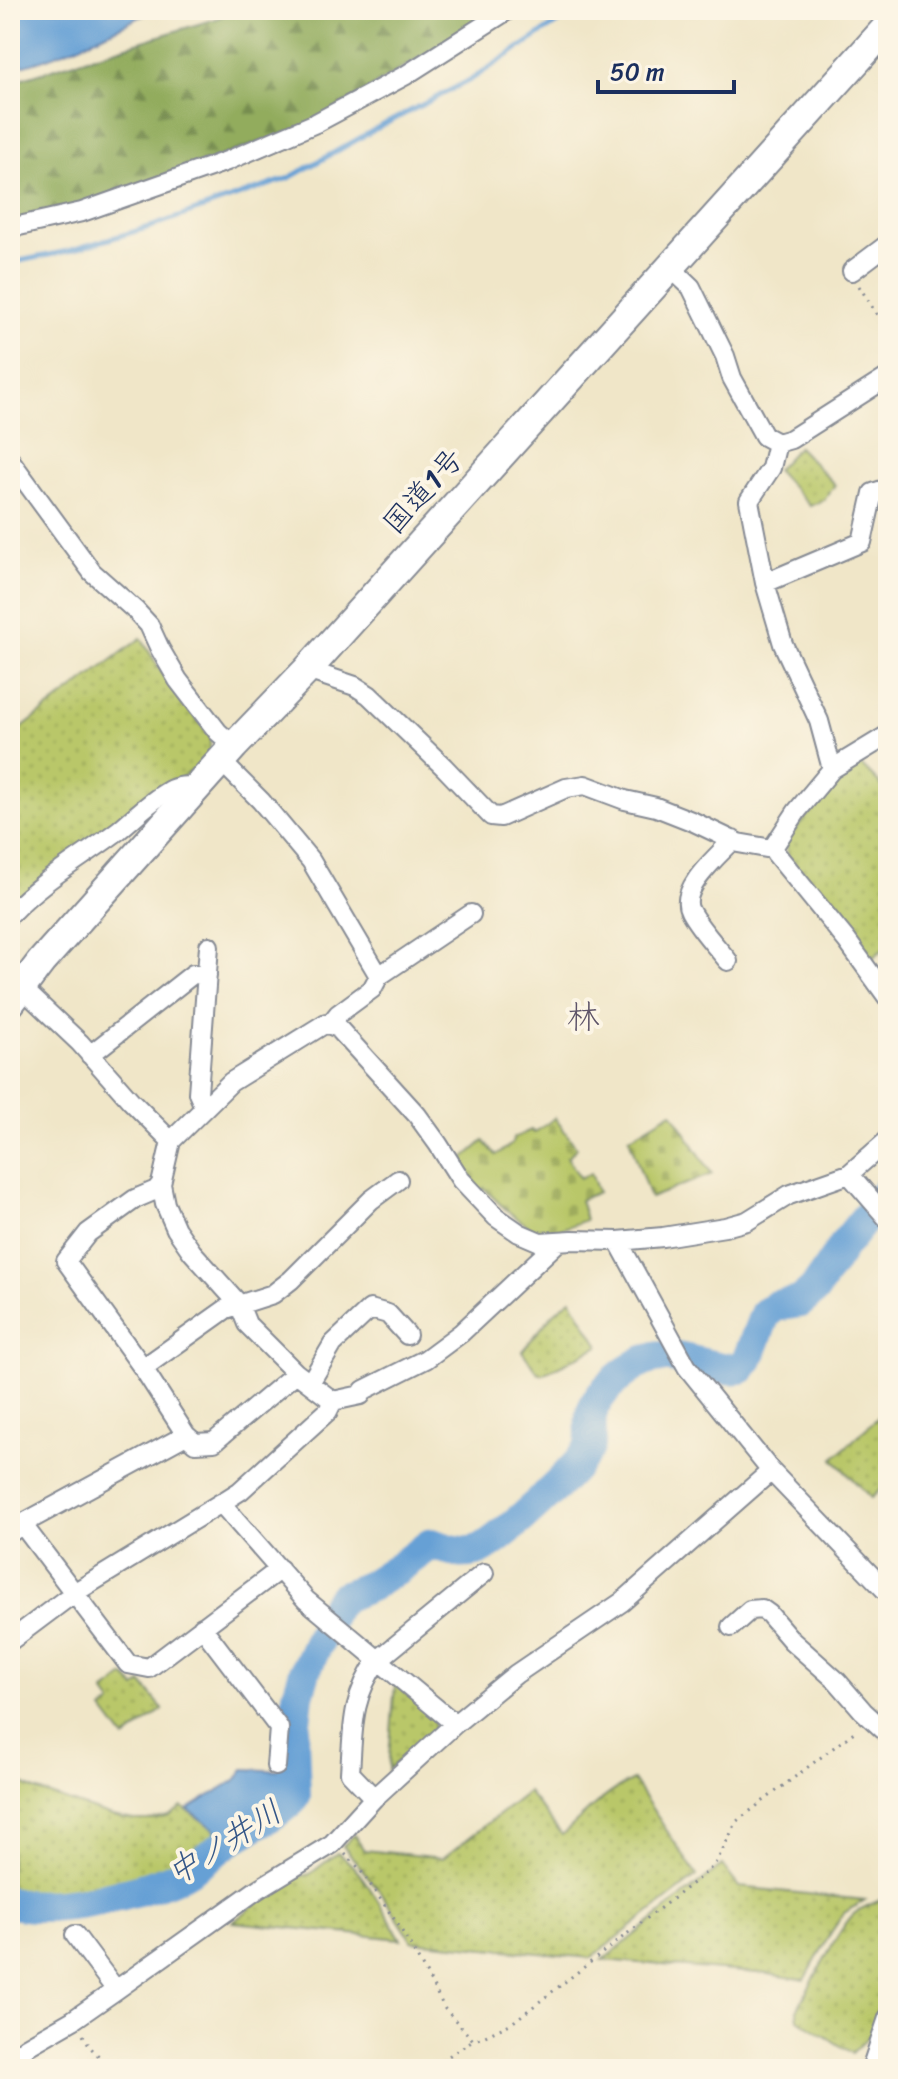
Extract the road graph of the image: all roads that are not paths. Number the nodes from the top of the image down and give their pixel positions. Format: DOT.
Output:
graph roads {
  1 [pos="508,10"];
  2 [pos="888,26"];
  3 [pos="10,228"];
  4 [pos="888,244"];
  5 [pos="671,268"];
  6 [pos="852,271"];
  7 [pos="888,377"];
  8 [pos="777,443"];
  9 [pos="10,460"];
  10 [pos="888,488"];
  11 [pos="765,583"];
  12 [pos="307,670"];
  13 [pos="888,735"];
  14 [pos="228,754"];
  15 [pos="832,769"];
  16 [pos="198,787"];
  17 [pos="733,840"];
  18 [pos="772,849"];
  19 [pos="10,914"];
  20 [pos="471,914"];
  21 [pos="209,946"];
  22 [pos="728,961"];
  23 [pos="207,975"];
  24 [pos="379,976"];
  25 [pos="14,988"];
  26 [pos="888,998"];
  27 [pos="330,1024"];
  28 [pos="90,1055"];
  29 [pos="204,1107"];
  30 [pos="888,1140"];
  31 [pos="171,1141"];
  32 [pos="849,1174"];
  33 [pos="398,1180"];
  34 [pos="161,1184"];
  35 [pos="880,1211"];
  36 [pos="618,1241"];
  37 [pos="558,1242"];
  38 [pos="239,1304"];
  39 [pos="407,1335"];
  40 [pos="143,1368"];
  41 [pos="303,1378"];
  42 [pos="333,1401"];
  43 [pos="186,1435"];
  44 [pos="771,1471"];
  45 [pos="221,1503"];
  46 [pos="16,1528"];
  47 [pos="280,1569"];
  48 [pos="484,1573"];
  49 [pos="74,1593"];
  50 [pos="888,1593"];
  51 [pos="202,1627"];
  52 [pos="731,1627"];
  53 [pos="10,1641"];
  54 [pos="378,1660"];
  55 [pos="455,1724"];
  56 [pos="888,1734"];
  57 [pos="276,1766"];
  58 [pos="374,1798"];
  59 [pos="75,1935"];
  60 [pos="116,1990"];
  61 [pos="888,2018"];
  62 [pos="10,2060"];
  63 [pos="871,2069"];
  1 -- 3 [label="street"];
  2 -- 5 [label="highway, 国道1号"];
  4 -- 6 [label="street"];
  5 -- 8 [label="street"];
  5 -- 12 [label="highway, 国道1号"];
  7 -- 8 [label="street"];
  8 -- 11 [label="street"];
  9 -- 14 [label="street"];
  10 -- 11 [label="street"];
  11 -- 15 [label="street"];
  12 -- 14 [label="highway, 国道1号"];
  12 -- 17 [label="street"];
  13 -- 15 [label="street"];
  14 -- 16 [label="highway, 国道1号"];
  14 -- 24 [label="street"];
  15 -- 18 [label="street"];
  16 -- 19 [label="street"];
  16 -- 25 [label="highway, 国道1号"];
  17 -- 18 [label="street"];
  17 -- 22 [label="street"];
  18 -- 26 [label="street"];
  20 -- 24 [label="street"];
  21 -- 23 [label="street"];
  23 -- 28 [label="street"];
  23 -- 29 [label="street"];
  24 -- 27 [label="street"];
  25 -- 28 [label="street"];
  27 -- 29 [label="street"];
  27 -- 37 [label="street"];
  28 -- 31 [label="street"];
  29 -- 31 [label="street"];
  30 -- 32 [label="street"];
  31 -- 34 [label="street"];
  32 -- 35 [label="street"];
  32 -- 36 [label="street"];
  33 -- 38 [label="street"];
  34 -- 38 [label="street"];
  34 -- 40 [label="street"];
  36 -- 37 [label="street"];
  36 -- 44 [label="street"];
  37 -- 42 [label="street"];
  38 -- 40 [label="street"];
  38 -- 41 [label="street"];
  39 -- 41 [label="street"];
  40 -- 43 [label="street"];
  41 -- 42 [label="street"];
  41 -- 43 [label="street"];
  42 -- 45 [label="street"];
  43 -- 46 [label="street"];
  44 -- 50 [label="street"];
  44 -- 55 [label="street"];
  45 -- 47 [label="street"];
  45 -- 49 [label="street"];
  46 -- 49 [label="street"];
  47 -- 51 [label="street"];
  47 -- 54 [label="street"];
  48 -- 54 [label="street"];
  49 -- 51 [label="street"];
  49 -- 53 [label="street"];
  51 -- 57 [label="street"];
  52 -- 56 [label="street"];
  54 -- 55 [label="street"];
  54 -- 58 [label="street"];
  55 -- 58 [label="street"];
  58 -- 60 [label="street"];
  59 -- 60 [label="street"];
  60 -- 62 [label="street"];
  61 -- 63 [label="street"];
}
